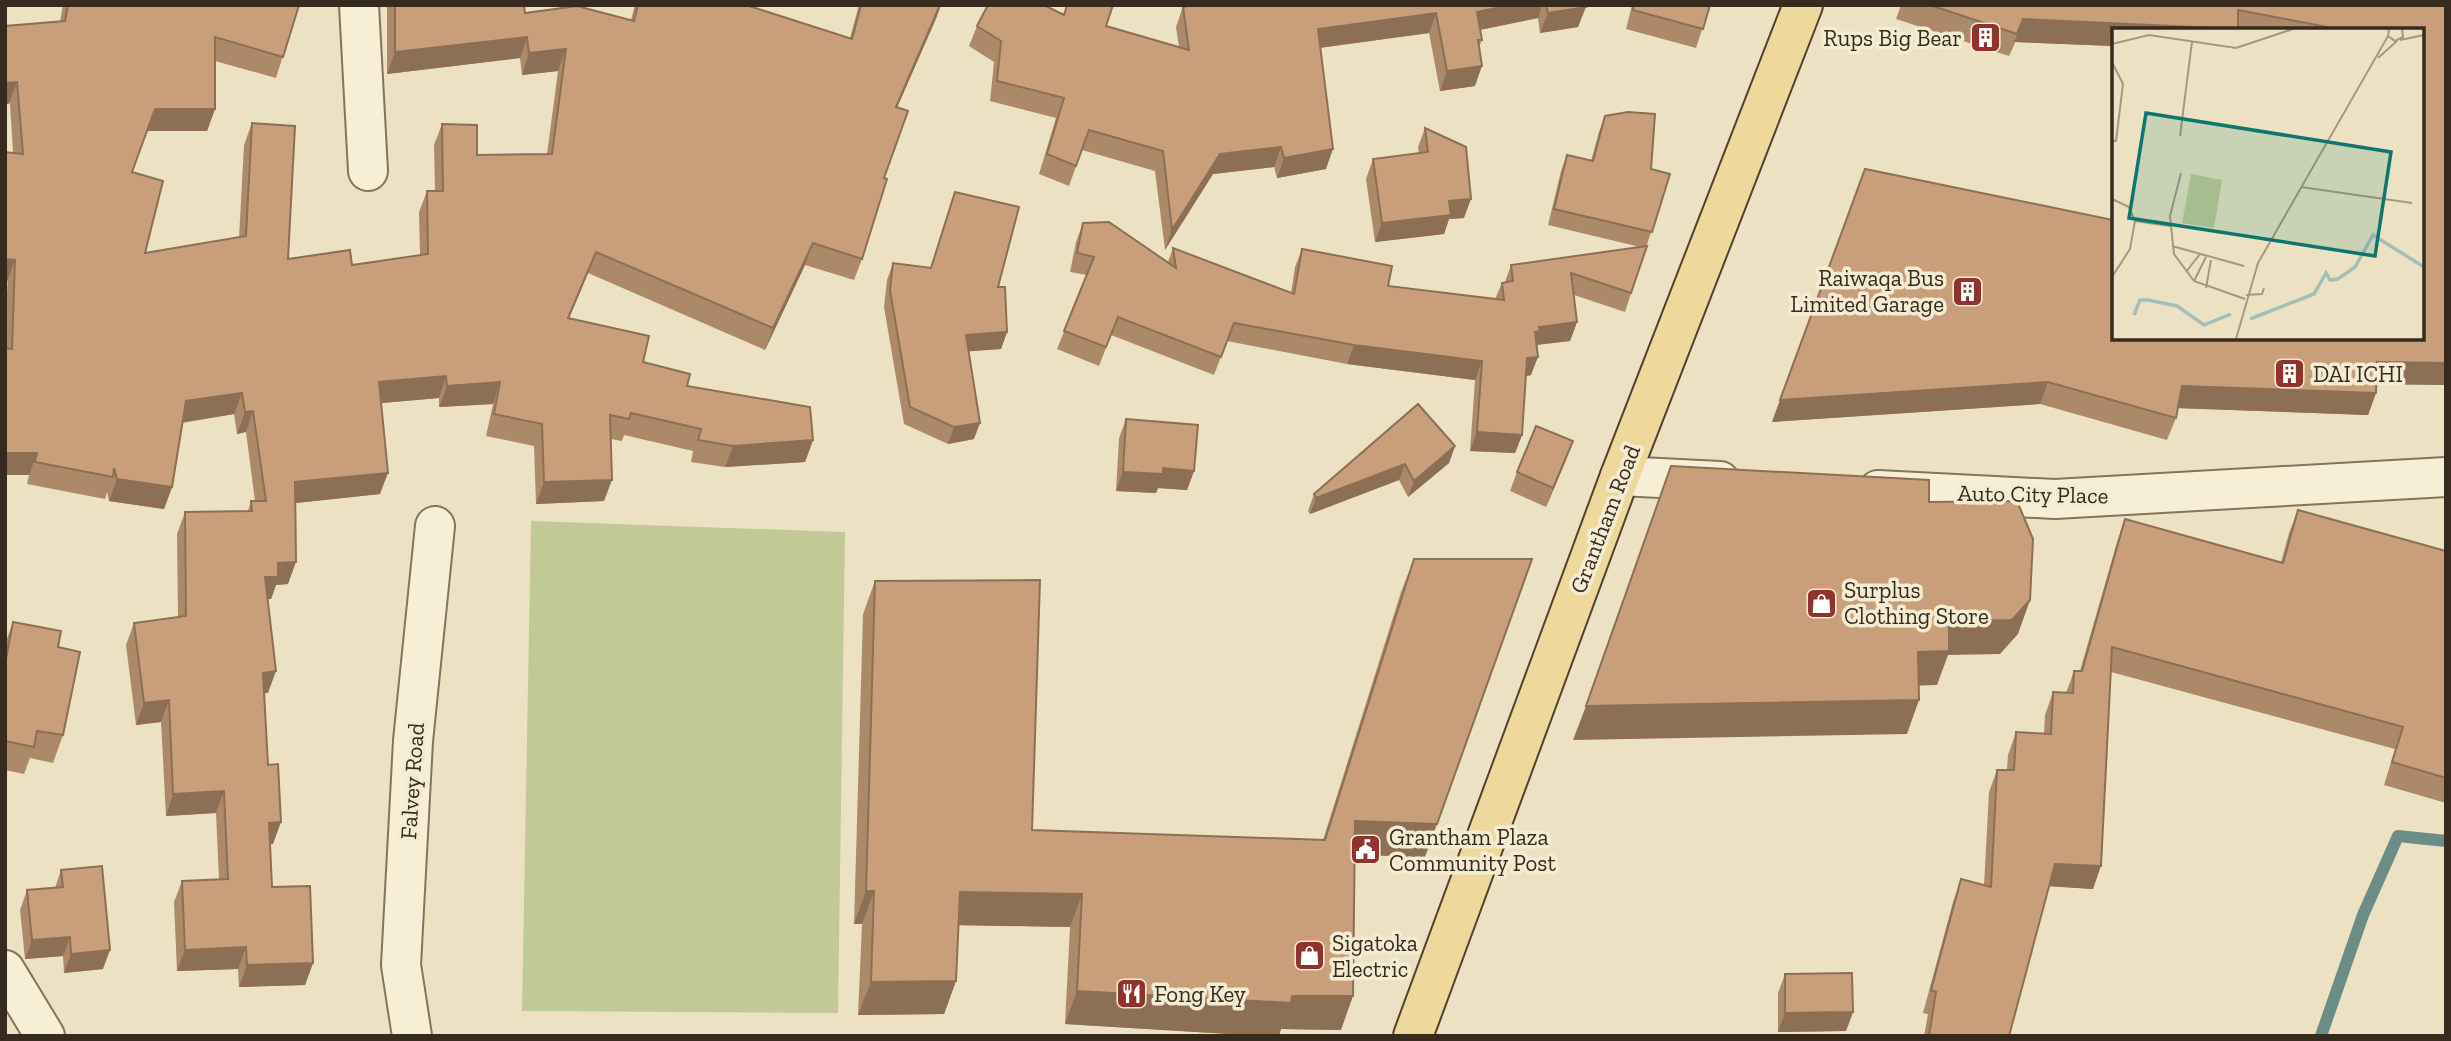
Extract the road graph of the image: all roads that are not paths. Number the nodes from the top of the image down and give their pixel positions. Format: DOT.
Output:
graph roads {
  1 [pos="359,5"];
  2 [pos="1803,5"];
  3 [pos="368,171"];
  4 [pos="1620,476"];
  5 [pos="2446,477"];
  6 [pos="1756,483"];
  7 [pos="1838,488"];
  8 [pos="435,526"];
  9 [pos="5,970"];
  10 [pos="45,1036"];
  11 [pos="412,1036"];
  12 [pos="1413,1036"];
  1 -- 3 [label="street"];
  2 -- 4 [label="main road, Grantham Road"];
  4 -- 6 [label="street"];
  4 -- 12 [label="main road, Grantham Road"];
  5 -- 7 [label="street, Auto City Place"];
  8 -- 11 [label="street, Falvey Road"];
  9 -- 10 [label="street"];
}
